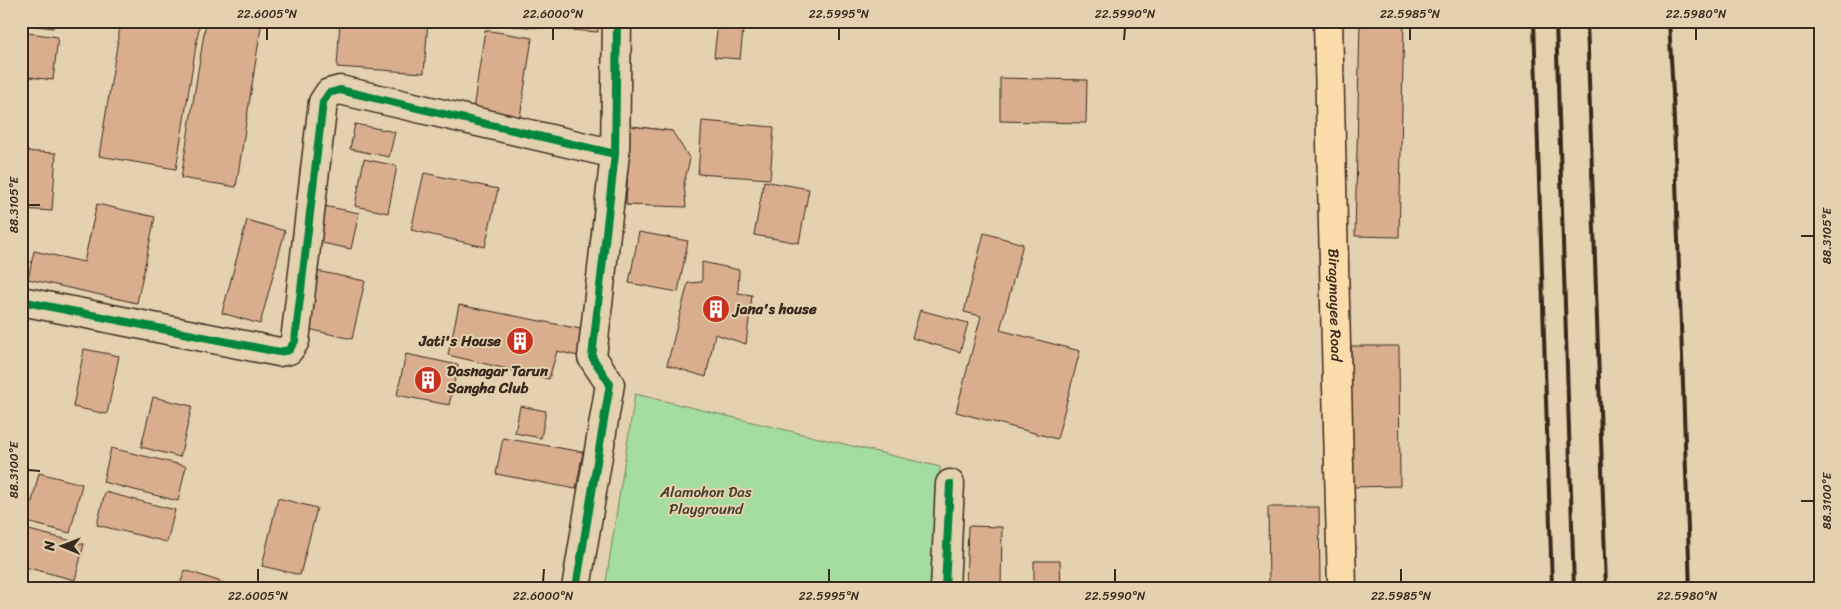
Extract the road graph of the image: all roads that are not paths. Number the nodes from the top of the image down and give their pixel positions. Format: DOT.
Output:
graph roads {
  1 [pos="617,21"];
  2 [pos="1328,21"];
  3 [pos="615,154"];
  4 [pos="21,301"];
  5 [pos="950,484"];
  6 [pos="576,588"];
  7 [pos="945,588"];
  8 [pos="1342,588"];
  1 -- 3 [label="street"];
  2 -- 8 [label="main road, Biragmayee Road"];
  3 -- 4 [label="street"];
  3 -- 6 [label="street"];
  5 -- 7 [label="street"];
}
